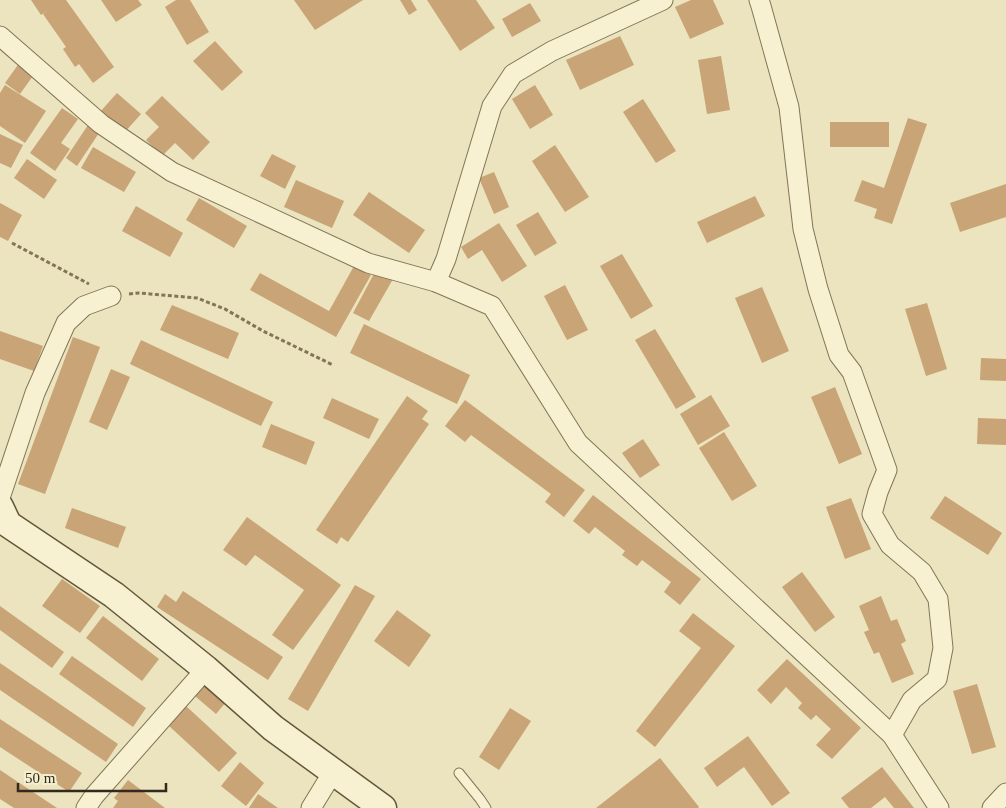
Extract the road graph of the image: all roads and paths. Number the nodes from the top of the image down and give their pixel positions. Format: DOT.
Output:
graph roads {
  1 [pos="663,0"];
  2 [pos="759,0"];
  3 [pos="0,36"];
  4 [pos="12,243"];
  5 [pos="436,282"];
  6 [pos="111,296"];
  7 [pos="333,365"];
  8 [pos="0,498"];
  9 [pos="0,507"];
  10 [pos="206,669"];
  11 [pos="892,735"];
  12 [pos="333,772"];
  13 [pos="459,773"];
  14 [pos="1006,793"];
  15 [pos="86,808"];
  16 [pos="311,808"];
  17 [pos="383,808"];
  18 [pos="486,808"];
  19 [pos="939,808"];
  20 [pos="992,808"];
  1 -- 5 [label="street"];
  2 -- 11 [label="street"];
  3 -- 5 [label="street"];
  4 -- 6 [label="path"];
  5 -- 11 [label="street"];
  6 -- 7 [label="path"];
  6 -- 8 [label="street"];
  9 -- 10 [label="street"];
  10 -- 12 [label="street"];
  10 -- 15 [label="street"];
  11 -- 19 [label="street"];
  12 -- 16 [label="street"];
  12 -- 17 [label="street"];
  13 -- 18 [label="lane"];
  14 -- 20 [label="street"];
}
